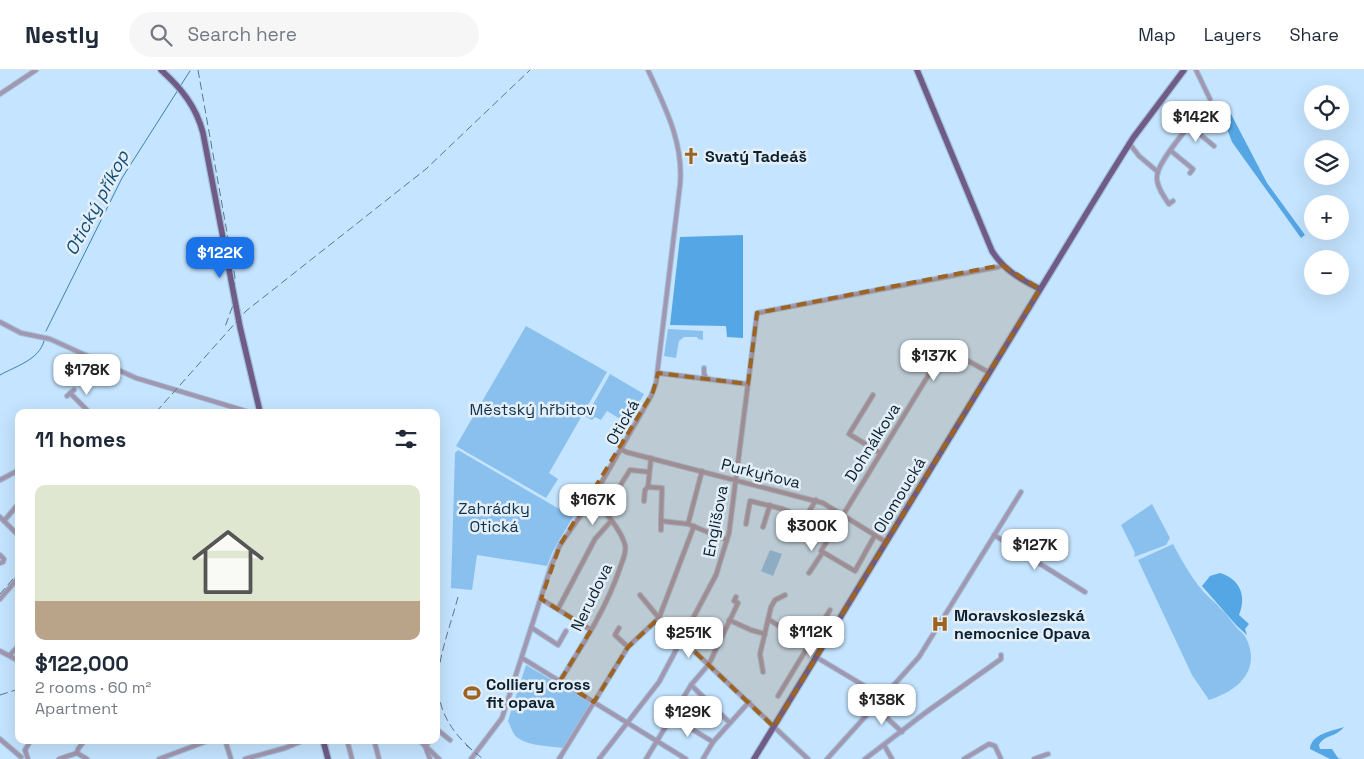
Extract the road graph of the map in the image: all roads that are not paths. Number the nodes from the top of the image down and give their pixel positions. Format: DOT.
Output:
graph roads {
  1 [pos="36,70"];
  2 [pos="161,70"];
  3 [pos="648,70"];
  4 [pos="917,70"];
  5 [pos="1184,70"];
  6 [pos="1196,70"];
  7 [pos="0,94"];
  8 [pos="1210,99"];
  9 [pos="1206,106"];
  10 [pos="1190,126"];
  11 [pos="1130,143"];
  12 [pos="1214,146"];
  13 [pos="1170,151"];
  14 [pos="1158,172"];
  15 [pos="1190,174"];
  16 [pos="1173,201"];
  17 [pos="1002,265"];
  18 [pos="1040,289"];
  19 [pos="0,322"];
  20 [pos="704,368"];
  21 [pos="658,373"];
  22 [pos="990,373"];
  23 [pos="707,379"];
  24 [pos="748,384"];
  25 [pos="71,393"];
  26 [pos="873,394"];
  27 [pos="86,409"];
  28 [pos="239,409"];
  29 [pos="259,409"];
  30 [pos="621,449"];
  31 [pos="880,453"];
  32 [pos="651,458"];
  33 [pos="702,471"];
  34 [pos="15,472"];
  35 [pos="649,472"];
  36 [pos="0,480"];
  37 [pos="736,480"];
  38 [pos="648,487"];
  39 [pos="618,489"];
  40 [pos="1021,492"];
  41 [pos="592,499"];
  42 [pos="816,500"];
  43 [pos="644,501"];
  44 [pos="770,505"];
  45 [pos="15,508"];
  46 [pos="788,511"];
  47 [pos="842,514"];
  48 [pos="0,517"];
  49 [pos="783,519"];
  50 [pos="805,519"];
  51 [pos="4,521"];
  52 [pos="662,521"];
  53 [pos="611,522"];
  54 [pos="688,524"];
  55 [pos="746,524"];
  56 [pos="694,526"];
  57 [pos="763,527"];
  58 [pos="661,530"];
  59 [pos="15,532"];
  60 [pos="796,533"];
  61 [pos="875,535"];
  62 [pos="994,535"];
  63 [pos="728,540"];
  64 [pos="886,542"];
  65 [pos="823,552"];
  66 [pos="0,555"];
  67 [pos="0,563"];
  68 [pos="809,573"];
  69 [pos="15,581"];
  70 [pos="1085,592"];
  71 [pos="640,595"];
  72 [pos="785,595"];
  73 [pos="736,597"];
  74 [pos="0,598"];
  75 [pos="541,599"];
  76 [pos="558,610"];
  77 [pos="830,610"];
  78 [pos="659,618"];
  79 [pos="768,619"];
  80 [pos="729,620"];
  81 [pos="532,628"];
  82 [pos="619,628"];
  83 [pos="591,630"];
  84 [pos="566,632"];
  85 [pos="764,634"];
  86 [pos="682,639"];
  87 [pos="628,647"];
  88 [pos="807,647"];
  89 [pos="15,649"];
  90 [pos="0,651"];
  91 [pos="10,655"];
  92 [pos="1001,655"];
  93 [pos="816,657"];
  94 [pos="15,658"];
  95 [pos="522,658"];
  96 [pos="709,664"];
  97 [pos="763,672"];
  98 [pos="560,681"];
  99 [pos="691,685"];
  100 [pos="778,696"];
  101 [pos="883,697"];
  102 [pos="594,702"];
  103 [pos="749,702"];
  104 [pos="874,706"];
  105 [pos="672,717"];
  106 [pos="730,722"];
  107 [pos="628,723"];
  108 [pos="774,727"];
  109 [pos="440,731"];
  110 [pos="902,732"];
  111 [pos="0,739"];
  112 [pos="450,740"];
  113 [pos="657,741"];
  114 [pos="714,742"];
  115 [pos="29,744"];
  116 [pos="82,744"];
  117 [pos="199,744"];
  118 [pos="225,744"];
  119 [pos="295,744"];
  120 [pos="324,744"];
  121 [pos="348,744"];
  122 [pos="375,744"];
  123 [pos="884,745"];
  124 [pos="425,746"];
  125 [pos="77,753"];
  126 [pos="1048,754"];
  127 [pos="23,758"];
  128 [pos="684,758"];
  129 [pos="59,759"];
  130 [pos="87,759"];
  131 [pos="159,759"];
  132 [pos="231,759"];
  133 [pos="245,759"];
  134 [pos="328,759"];
  135 [pos="352,759"];
  136 [pos="379,759"];
  137 [pos="430,759"];
  138 [pos="439,759"];
  139 [pos="471,759"];
  140 [pos="559,759"];
  141 [pos="599,759"];
  142 [pos="646,759"];
  143 [pos="703,759"];
  144 [pos="754,759"];
  145 [pos="808,759"];
  146 [pos="827,759"];
  147 [pos="865,759"];
  148 [pos="892,759"];
  149 [pos="964,759"];
  150 [pos="1001,759"];
  151 [pos="1034,759"];
  1 -- 7 [label="street"];
  2 -- 29 [label="main road"];
  3 -- 21 [label="street, Otická"];
  4 -- 17 [label="main road"];
  5 -- 11 [label="main road, Olomoucká"];
  6 -- 8 [label="street"];
  9 -- 10 [label="street"];
  10 -- 12 [label="street"];
  10 -- 13 [label="street"];
  11 -- 14 [label="street"];
  11 -- 18 [label="main road, Olomoucká"];
  13 -- 14 [label="street"];
  13 -- 15 [label="street"];
  14 -- 16 [label="street"];
  17 -- 18 [label="main road"];
  17 -- 24 [label="street, Englišova"];
  18 -- 22 [label="main road, Olomoucká"];
  19 -- 28 [label="street"];
  20 -- 23 [label="street"];
  21 -- 23 [label="street"];
  21 -- 30 [label="street, Otická"];
  22 -- 31 [label="street, Dohnálkova"];
  22 -- 64 [label="main road, Olomoucká"];
  23 -- 24 [label="street"];
  24 -- 37 [label="street, Englišova"];
  25 -- 27 [label="street"];
  26 -- 31 [label="street"];
  30 -- 32 [label="street, Purkyňova"];
  30 -- 41 [label="street, Otická"];
  31 -- 47 [label="street, Dohnálkova"];
  32 -- 33 [label="street, Purkyňova"];
  32 -- 35 [label="street"];
  33 -- 37 [label="street, Purkyňova"];
  33 -- 54 [label="street"];
  34 -- 36 [label="street"];
  35 -- 38 [label="street"];
  35 -- 39 [label="street"];
  37 -- 42 [label="street, Purkyňova"];
  37 -- 63 [label="street, Englišova"];
  38 -- 43 [label="street"];
  38 -- 52 [label="street"];
  40 -- 62 [label="street"];
  41 -- 53 [label="street, Nerudova"];
  41 -- 75 [label="street, Otická"];
  42 -- 47 [label="street, Purkyňova"];
  42 -- 50 [label="street"];
  44 -- 46 [label="street"];
  44 -- 55 [label="street"];
  44 -- 57 [label="street"];
  45 -- 51 [label="street"];
  46 -- 49 [label="street"];
  46 -- 50 [label="street"];
  47 -- 61 [label="street, Purkyňova"];
  47 -- 65 [label="street"];
  48 -- 51 [label="street"];
  50 -- 60 [label="street"];
  51 -- 59 [label="street"];
  52 -- 54 [label="street"];
  52 -- 58 [label="street"];
  53 -- 76 [label="street"];
  53 -- 83 [label="street, Nerudova"];
  54 -- 56 [label="street"];
  56 -- 63 [label="street"];
  56 -- 78 [label="street"];
  61 -- 64 [label="street, Purkyňova"];
  61 -- 65 [label="street, Olomoucká"];
  62 -- 70 [label="street"];
  62 -- 101 [label="street"];
  63 -- 86 [label="street, Englišova"];
  64 -- 93 [label="main road, Olomoucká"];
  65 -- 68 [label="street"];
  66 -- 67 [label="street"];
  69 -- 74 [label="street"];
  71 -- 78 [label="street"];
  72 -- 79 [label="street"];
  73 -- 80 [label="street"];
  75 -- 76 [label="street"];
  75 -- 81 [label="street, Otická"];
  76 -- 83 [label="street"];
  77 -- 88 [label="street"];
  78 -- 86 [label="street"];
  78 -- 87 [label="street"];
  79 -- 85 [label="street"];
  79 -- 88 [label="street"];
  80 -- 85 [label="street"];
  80 -- 96 [label="street"];
  81 -- 84 [label="street"];
  81 -- 95 [label="street, Otická"];
  82 -- 87 [label="street"];
  83 -- 98 [label="street, Nerudova"];
  85 -- 97 [label="street"];
  86 -- 96 [label="street"];
  86 -- 107 [label="street, Englišova"];
  87 -- 102 [label="street"];
  88 -- 100 [label="street"];
  89 -- 91 [label="street"];
  90 -- 91 [label="street"];
  91 -- 94 [label="street"];
  92 -- 110 [label="street"];
  93 -- 101 [label="street"];
  93 -- 108 [label="main road, Olomoucká"];
  95 -- 98 [label="street"];
  95 -- 139 [label="street, Otická"];
  96 -- 99 [label="street"];
  96 -- 103 [label="street"];
  98 -- 102 [label="street"];
  99 -- 105 [label="street"];
  99 -- 106 [label="street"];
  101 -- 104 [label="street"];
  102 -- 107 [label="street"];
  102 -- 140 [label="street"];
  103 -- 106 [label="street"];
  103 -- 108 [label="street"];
  104 -- 110 [label="street"];
  104 -- 146 [label="street"];
  105 -- 113 [label="street"];
  105 -- 114 [label="street"];
  106 -- 114 [label="street"];
  107 -- 113 [label="street"];
  107 -- 141 [label="street, Englišova"];
  108 -- 144 [label="main road, Olomoucká"];
  108 -- 145 [label="street"];
  109 -- 112 [label="street"];
  110 -- 123 [label="street"];
  111 -- 127 [label="street"];
  113 -- 128 [label="street"];
  113 -- 142 [label="street"];
  114 -- 143 [label="street"];
  115 -- 127 [label="street"];
  116 -- 125 [label="street"];
  117 -- 131 [label="street"];
  118 -- 132 [label="street"];
  119 -- 133 [label="street"];
  120 -- 134 [label="main road"];
  121 -- 135 [label="street"];
  122 -- 136 [label="street"];
  123 -- 147 [label="street"];
  123 -- 148 [label="street"];
  124 -- 137 [label="street"];
  124 -- 138 [label="street"];
  125 -- 129 [label="street"];
  125 -- 130 [label="street"];
  126 -- 151 [label="street"];
  149 -- 150 [label="street"];
}
